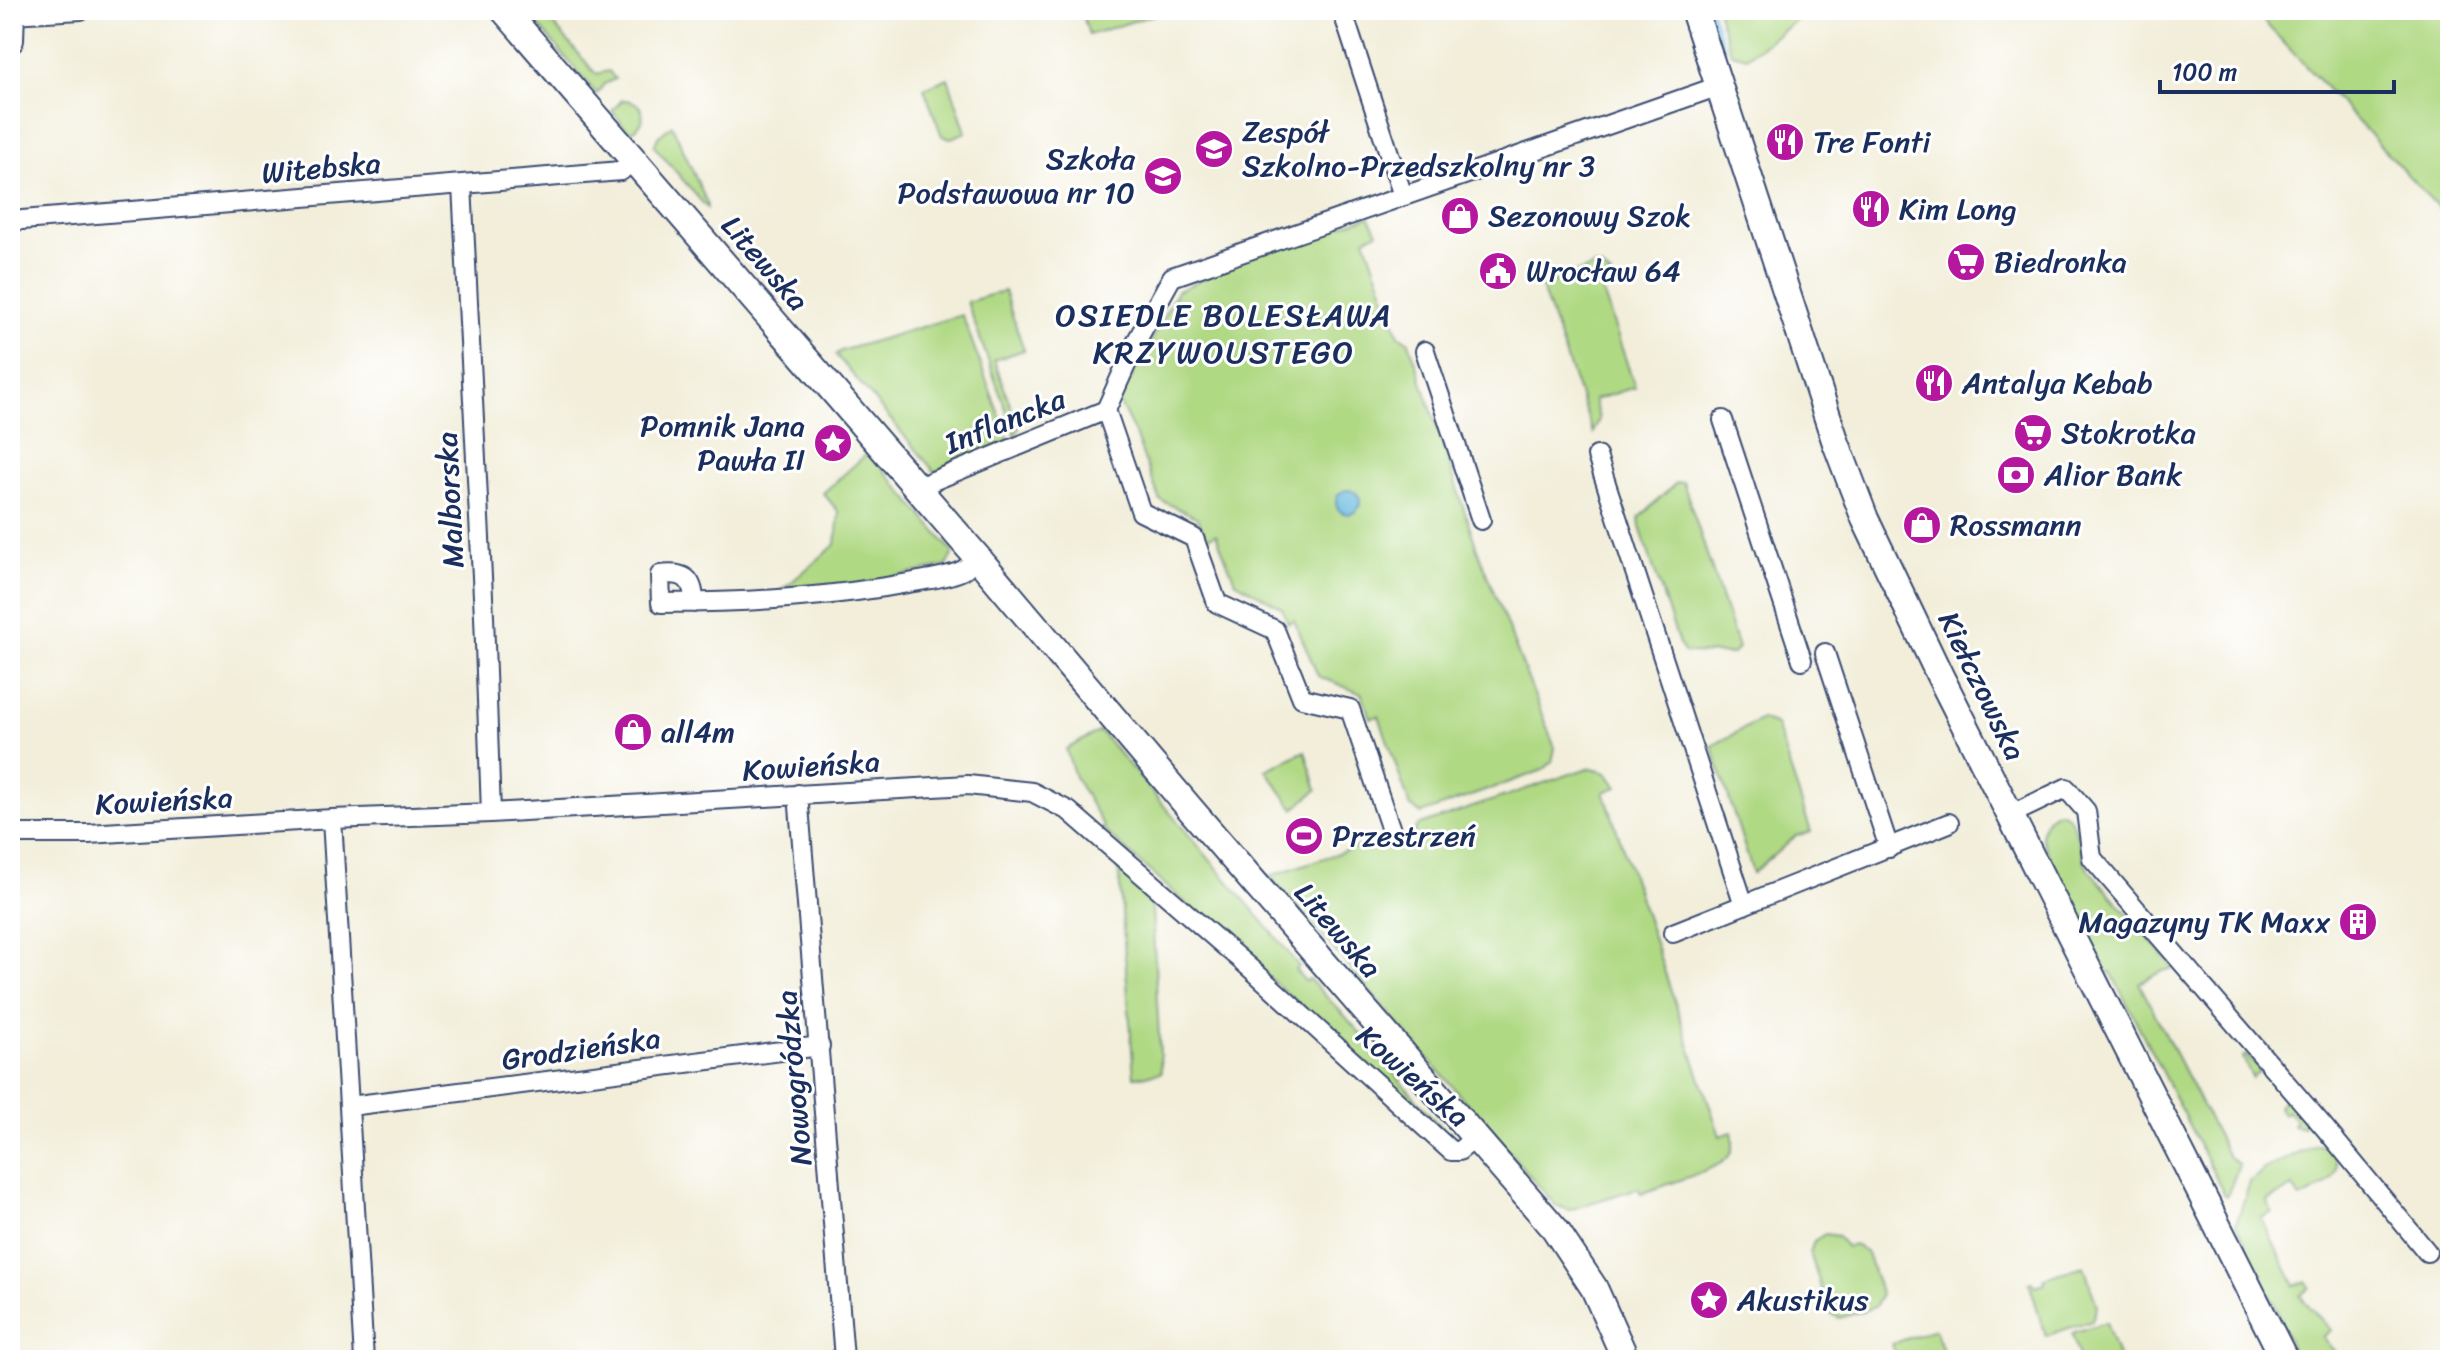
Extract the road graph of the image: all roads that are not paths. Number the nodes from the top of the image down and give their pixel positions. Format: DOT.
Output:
graph roads {
  1 [pos="81,10"];
  2 [pos="504,10"];
  3 [pos="1342,10"];
  4 [pos="1694,10"];
  5 [pos="11,12"];
  6 [pos="10,40"];
  7 [pos="1719,86"];
  8 [pos="633,160"];
  9 [pos="462,185"];
  10 [pos="1403,196"];
  11 [pos="10,221"];
  12 [pos="1425,351"];
  13 [pos="1106,410"];
  14 [pos="1723,420"];
  15 [pos="1597,456"];
  16 [pos="919,491"];
  17 [pos="1481,520"];
  18 [pos="977,557"];
  19 [pos="694,603"];
  20 [pos="1825,653"];
  21 [pos="1802,660"];
  22 [pos="798,794"];
  23 [pos="491,813"];
  24 [pos="2010,815"];
  25 [pos="332,819"];
  26 [pos="1949,823"];
  27 [pos="1391,830"];
  28 [pos="10,834"];
  29 [pos="1889,848"];
  30 [pos="1744,905"];
  31 [pos="1673,933"];
  32 [pos="820,1046"];
  33 [pos="350,1106"];
  34 [pos="1476,1137"];
  35 [pos="2427,1252"];
  36 [pos="844,1358"];
  37 [pos="364,1360"];
  38 [pos="1626,1360"];
  39 [pos="2285,1360"];
  1 -- 5 [label="street"];
  2 -- 8 [label="street, Litewska"];
  3 -- 10 [label="street"];
  4 -- 7 [label="street, Kiełczowska"];
  5 -- 6 [label="street"];
  7 -- 10 [label="street, Inflancka"];
  7 -- 24 [label="street, Kiełczowska"];
  8 -- 9 [label="street, Witebska"];
  8 -- 16 [label="street, Litewska"];
  9 -- 11 [label="street, Witebska"];
  9 -- 23 [label="street, Malborska"];
  10 -- 13 [label="street, Inflancka"];
  12 -- 17 [label="street"];
  13 -- 16 [label="street, Inflancka"];
  13 -- 27 [label="street"];
  14 -- 21 [label="street"];
  15 -- 30 [label="street"];
  16 -- 18 [label="street, Litewska"];
  18 -- 19 [label="street"];
  18 -- 34 [label="street, Litewska"];
  20 -- 29 [label="street"];
  22 -- 23 [label="street, Kowieńska"];
  22 -- 32 [label="street, Nowogródzka"];
  22 -- 34 [label="street, Kowieńska"];
  23 -- 25 [label="street, Kowieńska"];
  24 -- 35 [label="street"];
  24 -- 39 [label="street, Kiełczowska"];
  25 -- 28 [label="street, Kowieńska"];
  25 -- 33 [label="street"];
  26 -- 29 [label="street"];
  29 -- 30 [label="street"];
  30 -- 31 [label="street"];
  32 -- 33 [label="street, Grodzieńska"];
  32 -- 36 [label="street, Nowogródzka"];
  33 -- 37 [label="street"];
  34 -- 38 [label="street, Litewska"];
}
